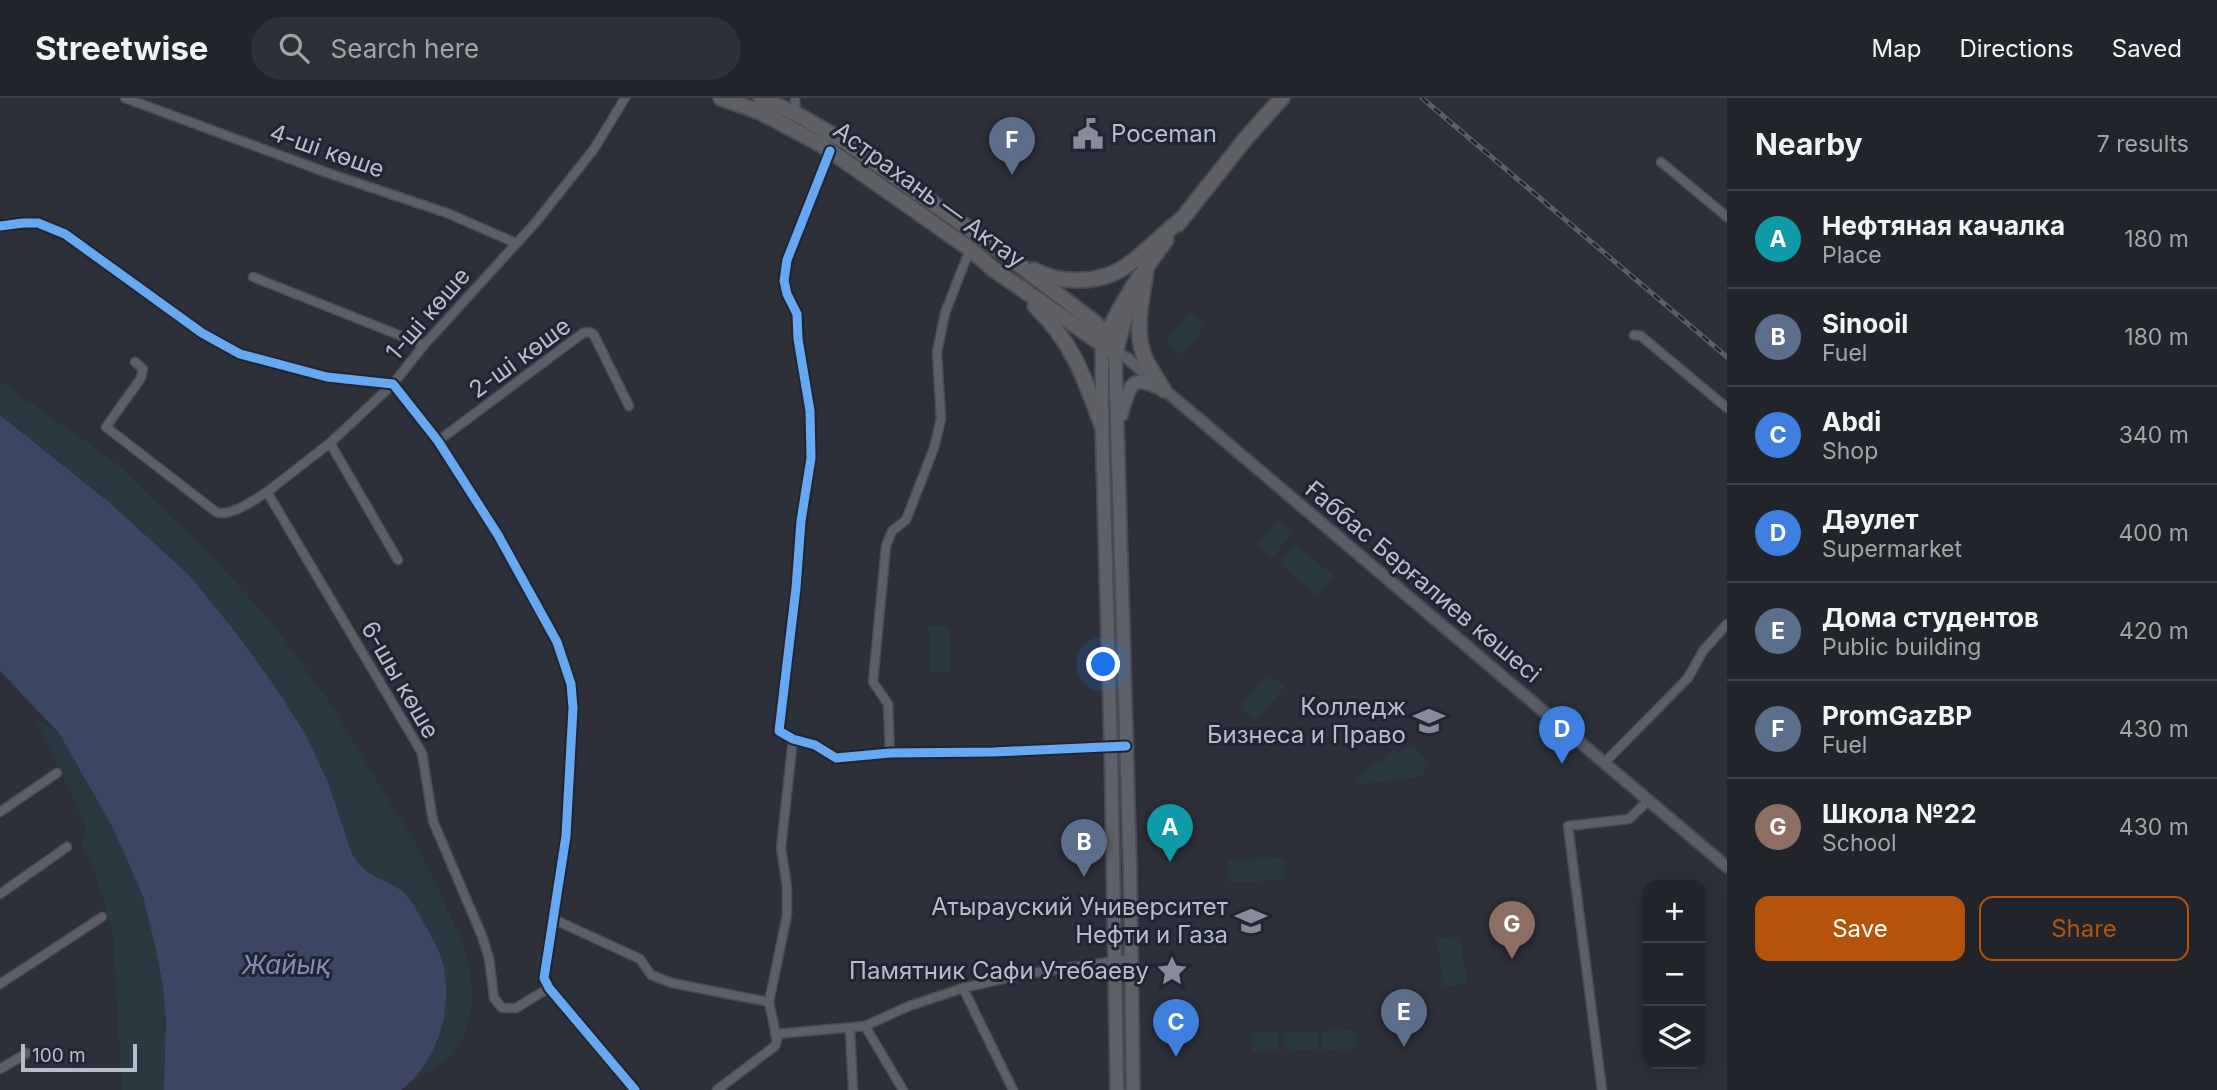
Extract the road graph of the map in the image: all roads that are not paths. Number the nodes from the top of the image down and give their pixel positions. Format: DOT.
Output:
graph roads {
  1 [pos="125,98"];
  2 [pos="625,98"];
  3 [pos="722,98"];
  4 [pos="761,98"];
  5 [pos="795,98"];
  6 [pos="1282,98"];
  7 [pos="796,114"];
  8 [pos="830,151"];
  9 [pos="1661,162"];
  10 [pos="1727,217"];
  11 [pos="1182,219"];
  12 [pos="0,226"];
  13 [pos="516,243"];
  14 [pos="970,248"];
  15 [pos="1006,254"];
  16 [pos="1146,266"];
  17 [pos="993,269"];
  18 [pos="253,277"];
  19 [pos="1634,335"];
  20 [pos="424,345"];
  21 [pos="1113,347"];
  22 [pos="135,362"];
  23 [pos="393,384"];
  24 [pos="1164,390"];
  25 [pos="629,406"];
  26 [pos="1727,408"];
  27 [pos="1117,425"];
  28 [pos="1102,426"];
  29 [pos="438,440"];
  30 [pos="330,443"];
  31 [pos="267,492"];
  32 [pos="398,561"];
  33 [pos="1727,624"];
  34 [pos="793,739"];
  35 [pos="1126,746"];
  36 [pos="1111,747"];
  37 [pos="890,753"];
  38 [pos="1604,763"];
  39 [pos="57,774"];
  40 [pos="1648,801"];
  41 [pos="0,812"];
  42 [pos="67,847"];
  43 [pos="1727,867"];
  44 [pos="0,894"];
  45 [pos="102,917"];
  46 [pos="554,919"];
  47 [pos="1131,959"];
  48 [pos="1115,960"];
  49 [pos="0,984"];
  50 [pos="549,988"];
  51 [pos="963,988"];
  52 [pos="769,1002"];
  53 [pos="865,1026"];
  54 [pos="850,1029"];
  55 [pos="775,1034"];
  56 [pos="27,1053"];
  57 [pos="0,1069"];
  58 [pos="635,1090"];
  59 [pos="716,1090"];
  60 [pos="853,1090"];
  61 [pos="904,1090"];
  62 [pos="1013,1090"];
  63 [pos="1117,1090"];
  64 [pos="1133,1090"];
  65 [pos="1602,1090"];
  1 -- 13 [label="street, 4-шi көше"];
  2 -- 13 [label="street, 1-ші көше"];
  3 -- 8 [label="highway, Астрахань — Актау"];
  4 -- 7 [label="highway, Астрахань — Актау"];
  5 -- 7 [label="street"];
  6 -- 11 [label="highway"];
  7 -- 15 [label="highway, Астрахань — Актау"];
  8 -- 14 [label="highway, Астрахань — Актау"];
  8 -- 34 [label="street"];
  9 -- 10 [label="street"];
  11 -- 15 [label="highway"];
  11 -- 16 [label="highway"];
  12 -- 23 [label="street"];
  13 -- 20 [label="street, 1-ші көше"];
  14 -- 17 [label="highway, Астрахань — Актау"];
  14 -- 37 [label="street"];
  15 -- 17 [label="highway"];
  15 -- 21 [label="highway, Астрахань — Актау"];
  16 -- 21 [label="highway"];
  16 -- 24 [label="highway"];
  17 -- 21 [label="highway, Астрахань — Актау"];
  17 -- 28 [label="highway"];
  18 -- 20 [label="street"];
  19 -- 26 [label="street"];
  20 -- 23 [label="street, 1-ші көше"];
  21 -- 24 [label="main road, Ғаббас Берғалиев көшесі"];
  21 -- 27 [label="main road"];
  21 -- 28 [label="main road"];
  22 -- 31 [label="street, 1-ші көше"];
  23 -- 29 [label="street"];
  23 -- 30 [label="street, 1-ші көше"];
  24 -- 27 [label="main road"];
  24 -- 38 [label="main road, Ғаббас Берғалиев көшесі"];
  25 -- 29 [label="street, 2-ші көше"];
  27 -- 35 [label="main road"];
  28 -- 36 [label="main road"];
  29 -- 46 [label="street"];
  30 -- 31 [label="street, 1-ші көше"];
  30 -- 32 [label="street"];
  31 -- 50 [label="street, 6-шы көше"];
  33 -- 38 [label="street"];
  34 -- 37 [label="street"];
  34 -- 52 [label="street"];
  35 -- 36 [label="street"];
  35 -- 47 [label="main road"];
  36 -- 37 [label="street"];
  36 -- 48 [label="main road"];
  38 -- 40 [label="main road, Ғаббас Берғалиев көшесі"];
  39 -- 41 [label="street"];
  40 -- 43 [label="main road, Ғаббас Берғалиев көшесі"];
  40 -- 65 [label="street"];
  42 -- 44 [label="street"];
  45 -- 49 [label="street"];
  46 -- 50 [label="street"];
  46 -- 52 [label="street"];
  47 -- 48 [label="street"];
  47 -- 64 [label="main road"];
  48 -- 51 [label="street"];
  48 -- 63 [label="main road"];
  50 -- 58 [label="street"];
  51 -- 53 [label="street"];
  51 -- 62 [label="street"];
  52 -- 55 [label="street"];
  53 -- 54 [label="street"];
  53 -- 61 [label="street"];
  54 -- 55 [label="street"];
  54 -- 60 [label="street"];
  55 -- 59 [label="street"];
  56 -- 57 [label="street"];
}
